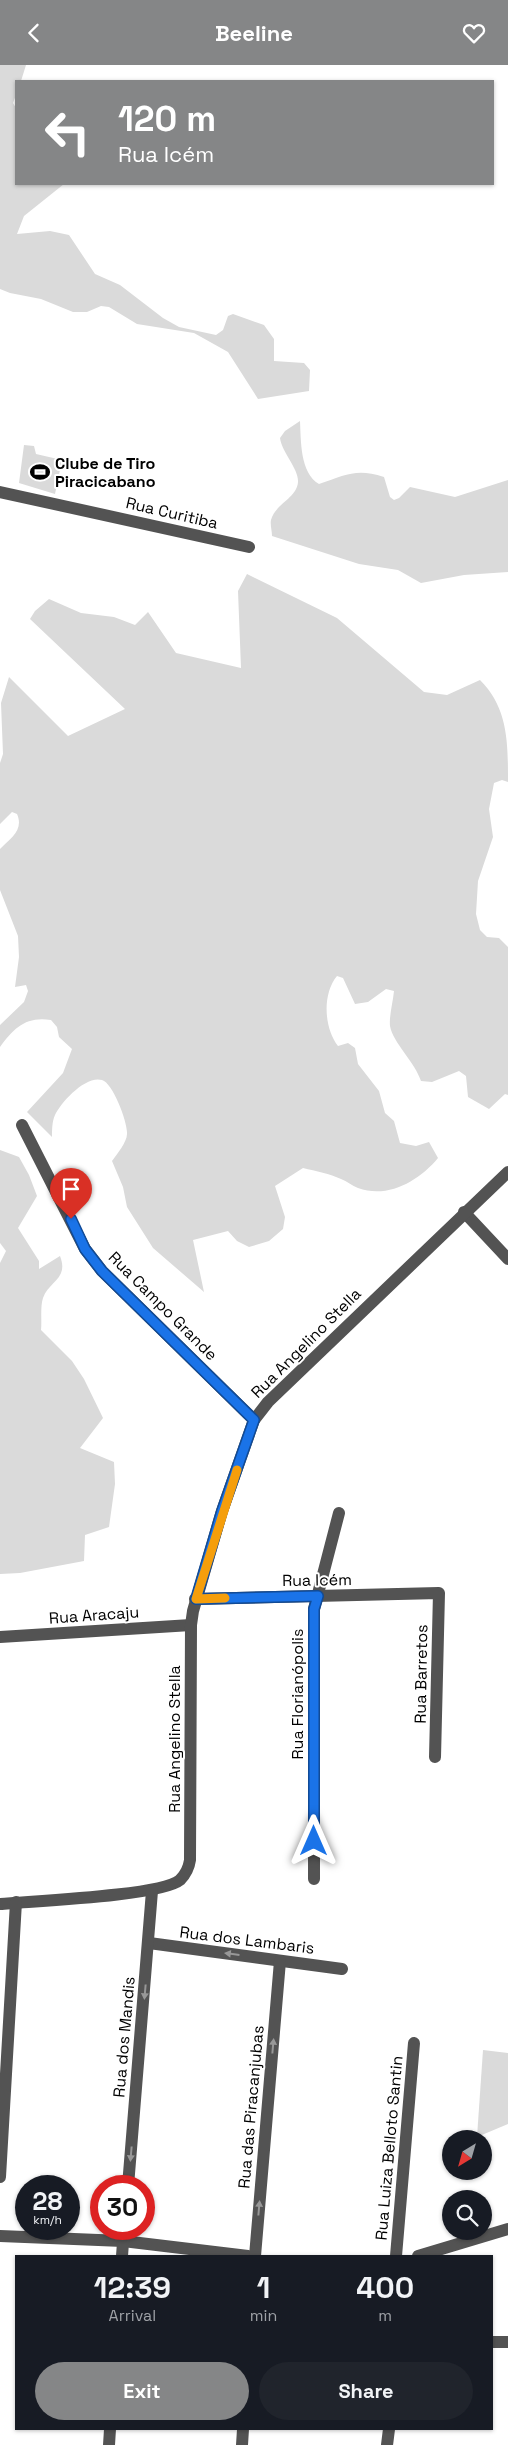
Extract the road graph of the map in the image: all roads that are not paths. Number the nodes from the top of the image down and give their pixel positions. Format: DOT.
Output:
graph roads {
  1 [pos="0,492"];
  2 [pos="249,547"];
  3 [pos="22,1125"];
  4 [pos="508,1172"];
  5 [pos="464,1212"];
  6 [pos="508,1259"];
  7 [pos="254,1420"];
  8 [pos="339,1513"];
  9 [pos="439,1593"];
  10 [pos="318,1596"];
  11 [pos="196,1599"];
  12 [pos="191,1625"];
  13 [pos="0,1637"];
  14 [pos="435,1757"];
  15 [pos="314,1879"];
  16 [pos="152,1891"];
  17 [pos="16,1902"];
  18 [pos="0,1904"];
  19 [pos="149,1943"];
  20 [pos="280,1961"];
  21 [pos="342,1969"];
  22 [pos="414,2043"];
  23 [pos="129,2175"];
  24 [pos="0,2177"];
  25 [pos="508,2229"];
  26 [pos="90,2236"];
  27 [pos="0,2237"];
  28 [pos="124,2240"];
  29 [pos="154,2240"];
  30 [pos="122,2255"];
  31 [pos="242,2255"];
  32 [pos="255,2255"];
  33 [pos="396,2255"];
  34 [pos="421,2255"];
  35 [pos="493,2342"];
  36 [pos="508,2342"];
  37 [pos="110,2430"];
  38 [pos="243,2430"];
  39 [pos="388,2430"];
  40 [pos="108,2445"];
  41 [pos="242,2445"];
  42 [pos="387,2445"];
  1 -- 2 [label="street, Rua Curitiba"];
  3 -- 7 [label="street, Rua Campo Grande"];
  4 -- 5 [label="street, Rua Angelino Stella"];
  5 -- 6 [label="street"];
  5 -- 7 [label="street, Rua Angelino Stella"];
  7 -- 11 [label="street, Rua Angelino Stella"];
  8 -- 10 [label="street, Rua Florianópolis"];
  9 -- 10 [label="street, Rua Icém"];
  9 -- 14 [label="street, Rua Barretos"];
  10 -- 11 [label="street, Rua Icém"];
  10 -- 15 [label="street, Rua Florianópolis"];
  11 -- 12 [label="street, Rua Angelino Stella"];
  12 -- 13 [label="street, Rua Aracaju"];
  12 -- 16 [label="street, Rua Angelino Stella"];
  16 -- 17 [label="street, Rua Angelino Stella"];
  16 -- 19 [label="street, Rua dos Mandis"];
  17 -- 18 [label="street, Rua Angelino Stella"];
  17 -- 24 [label="street"];
  20 -- 19 [label="street, Rua dos Lambaris, one-way"];
  19 -- 23 [label="street, Rua dos Mandis, one-way"];
  20 -- 21 [label="street, Rua dos Lambaris"];
  32 -- 20 [label="street, Rua das Piracanjubas, one-way"];
  22 -- 33 [label="street, Rua Luiza Belloto Santin"];
  25 -- 34 [label="street"];
  26 -- 27 [label="street"];
  28 -- 30 [label="street"];
  29 -- 31 [label="street"];
  35 -- 36 [label="street"];
  37 -- 40 [label="street"];
  38 -- 41 [label="street"];
  39 -- 42 [label="street"];
}
